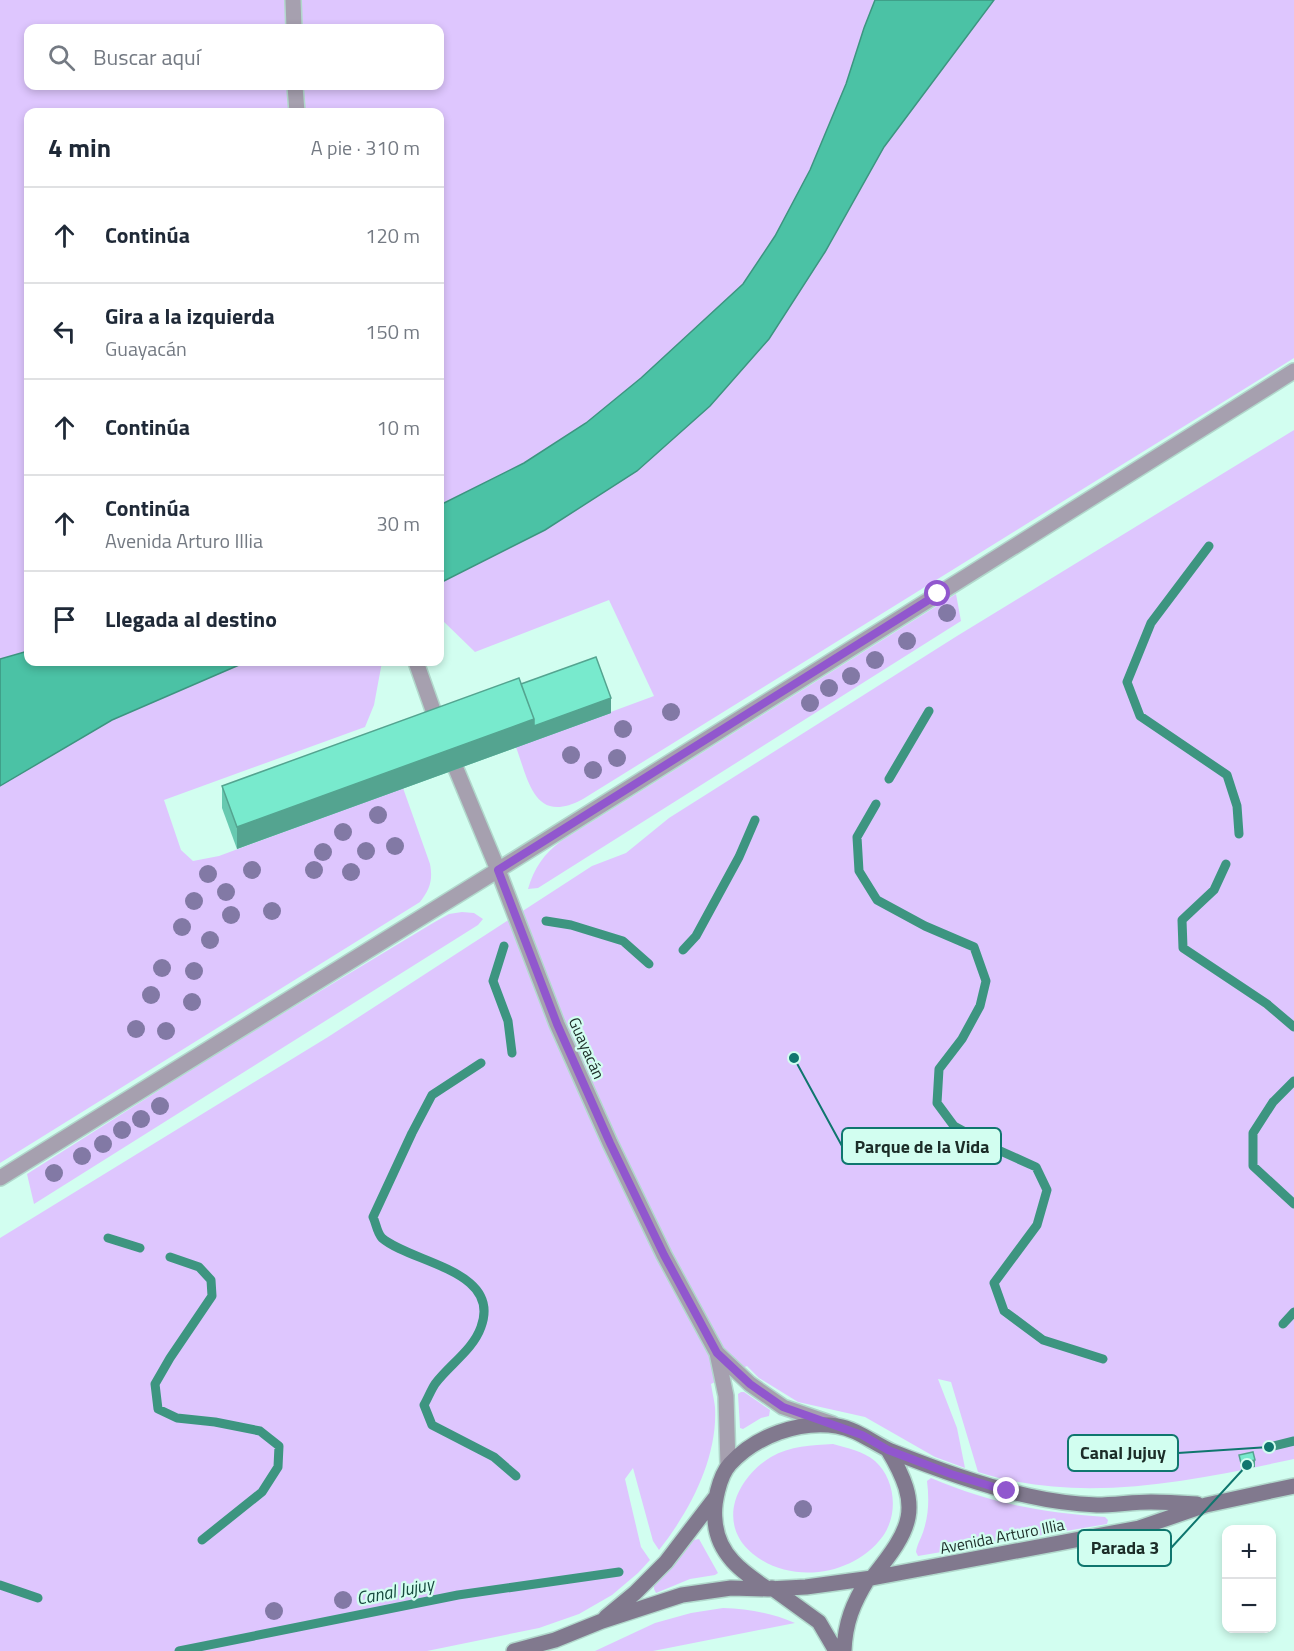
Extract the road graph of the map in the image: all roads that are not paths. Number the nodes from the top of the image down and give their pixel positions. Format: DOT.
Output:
graph roads {
  1 [pos="293,0"];
  2 [pos="294,24"];
  3 [pos="295,90"];
  4 [pos="297,108"];
  5 [pos="1294,371"];
  6 [pos="417,666"];
  7 [pos="498,870"];
  8 [pos="0,1178"];
  9 [pos="717,1353"];
  10 [pos="838,1426"];
  11 [pos="888,1450"];
  12 [pos="728,1466"];
  13 [pos="1294,1486"];
  14 [pos="715,1498"];
  15 [pos="1206,1505"];
  16 [pos="870,1579"];
  17 [pos="770,1589"];
  18 [pos="602,1621"];
  19 [pos="514,1651"];
  20 [pos="836,1651"];
  21 [pos="844,1651"];
  1 -- 2 [label="street"];
  3 -- 4 [label="street"];
  5 -- 7 [label="street"];
  6 -- 7 [label="street, Guayacán"];
  7 -- 8 [label="street"];
  7 -- 9 [label="street, Guayacán"];
  9 -- 10 [label="street, Guayacán"];
  9 -- 12 [label="street, Guayacán"];
  10 -- 11 [label="main road"];
  10 -- 12 [label="main road"];
  11 -- 15 [label="main road, Avenida Arturo Illia"];
  11 -- 16 [label="main road"];
  12 -- 14 [label="main road"];
  13 -- 15 [label="main road, Avenida Arturo Illia"];
  14 -- 17 [label="main road"];
  14 -- 18 [label="main road"];
  15 -- 16 [label="main road, Avenida Arturo Illia"];
  16 -- 17 [label="main road"];
  16 -- 21 [label="main road"];
  17 -- 18 [label="main road"];
  17 -- 20 [label="main road"];
  18 -- 19 [label="main road"];
}
